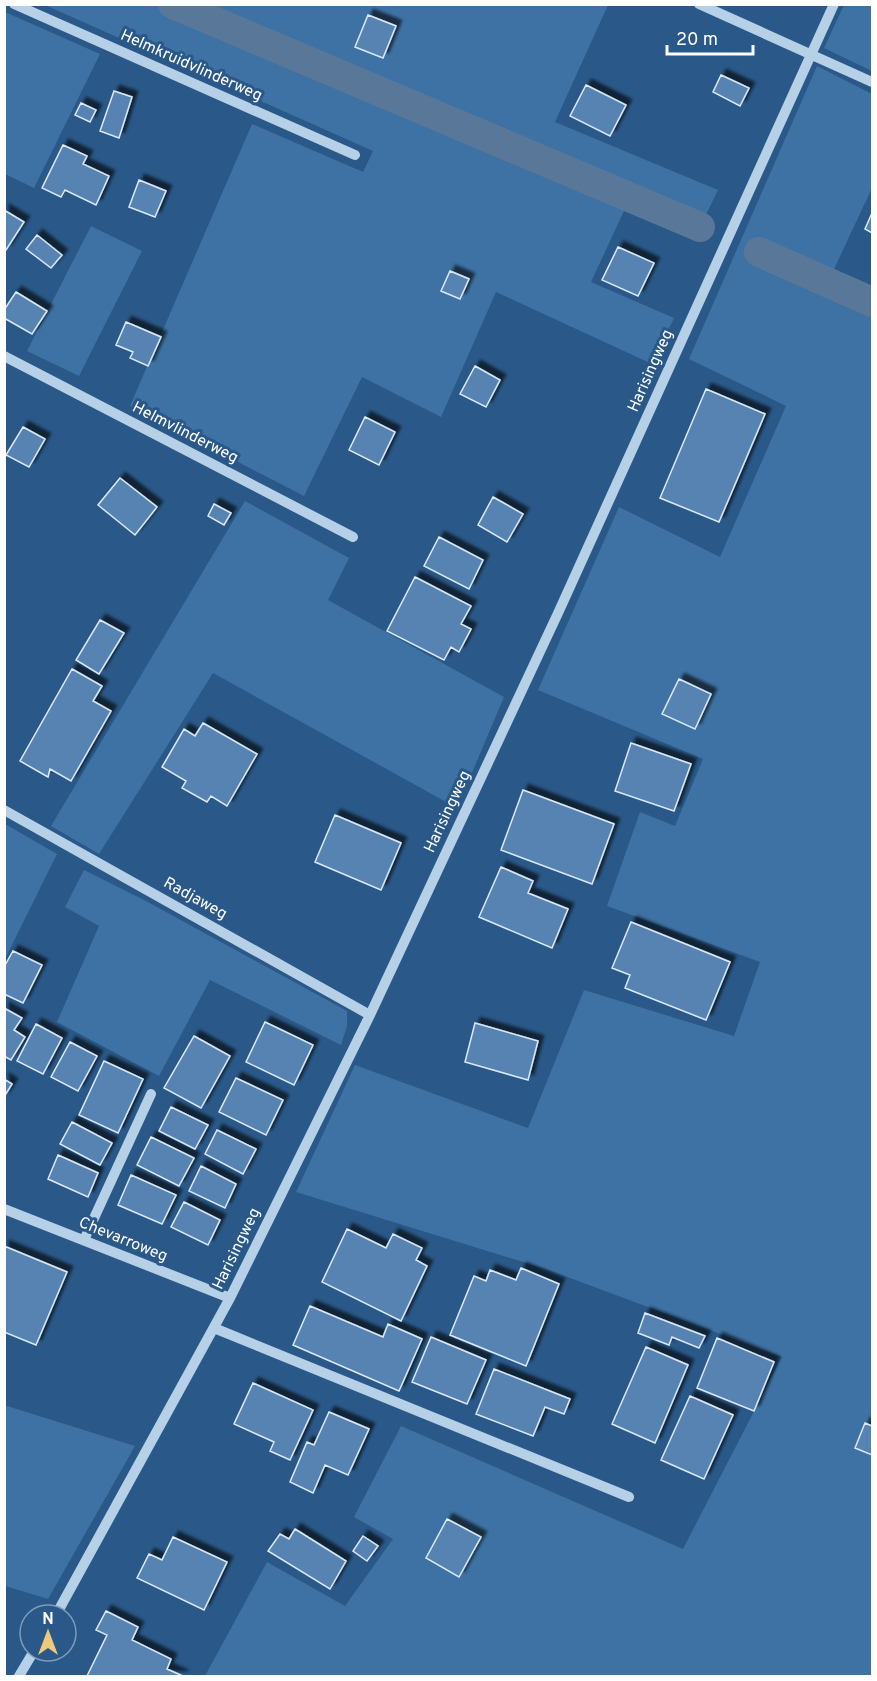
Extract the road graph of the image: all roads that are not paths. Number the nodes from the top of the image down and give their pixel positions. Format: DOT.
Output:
graph roads {
  1 [pos="14,4"];
  2 [pos="699,4"];
  3 [pos="834,4"];
  4 [pos="812,53"];
  5 [pos="873,82"];
  6 [pos="355,155"];
  7 [pos="4,356"];
  8 [pos="353,537"];
  9 [pos="4,810"];
  10 [pos="370,1015"];
  11 [pos="151,1094"];
  12 [pos="4,1209"];
  13 [pos="84,1240"];
  14 [pos="230,1298"];
  15 [pos="214,1328"];
  16 [pos="629,1497"];
  17 [pos="63,1603"];
  18 [pos="27,1663"];
  19 [pos="19,1677"];
  1 -- 6 [label="street, Helmkruidvlinderweg"];
  2 -- 4 [label="street"];
  3 -- 4 [label="street, Harisingweg"];
  4 -- 5 [label="street"];
  4 -- 10 [label="street, Harisingweg"];
  7 -- 8 [label="street, Helmvlinderweg"];
  9 -- 10 [label="street, Radjaweg"];
  10 -- 14 [label="street, Harisingweg"];
  11 -- 13 [label="street"];
  12 -- 13 [label="street, Chevarroweg"];
  13 -- 14 [label="street, Chevarroweg"];
  14 -- 15 [label="street, Harisingweg"];
  15 -- 16 [label="street"];
  15 -- 17 [label="street, Harisingweg"];
  18 -- 19 [label="street"];
}
